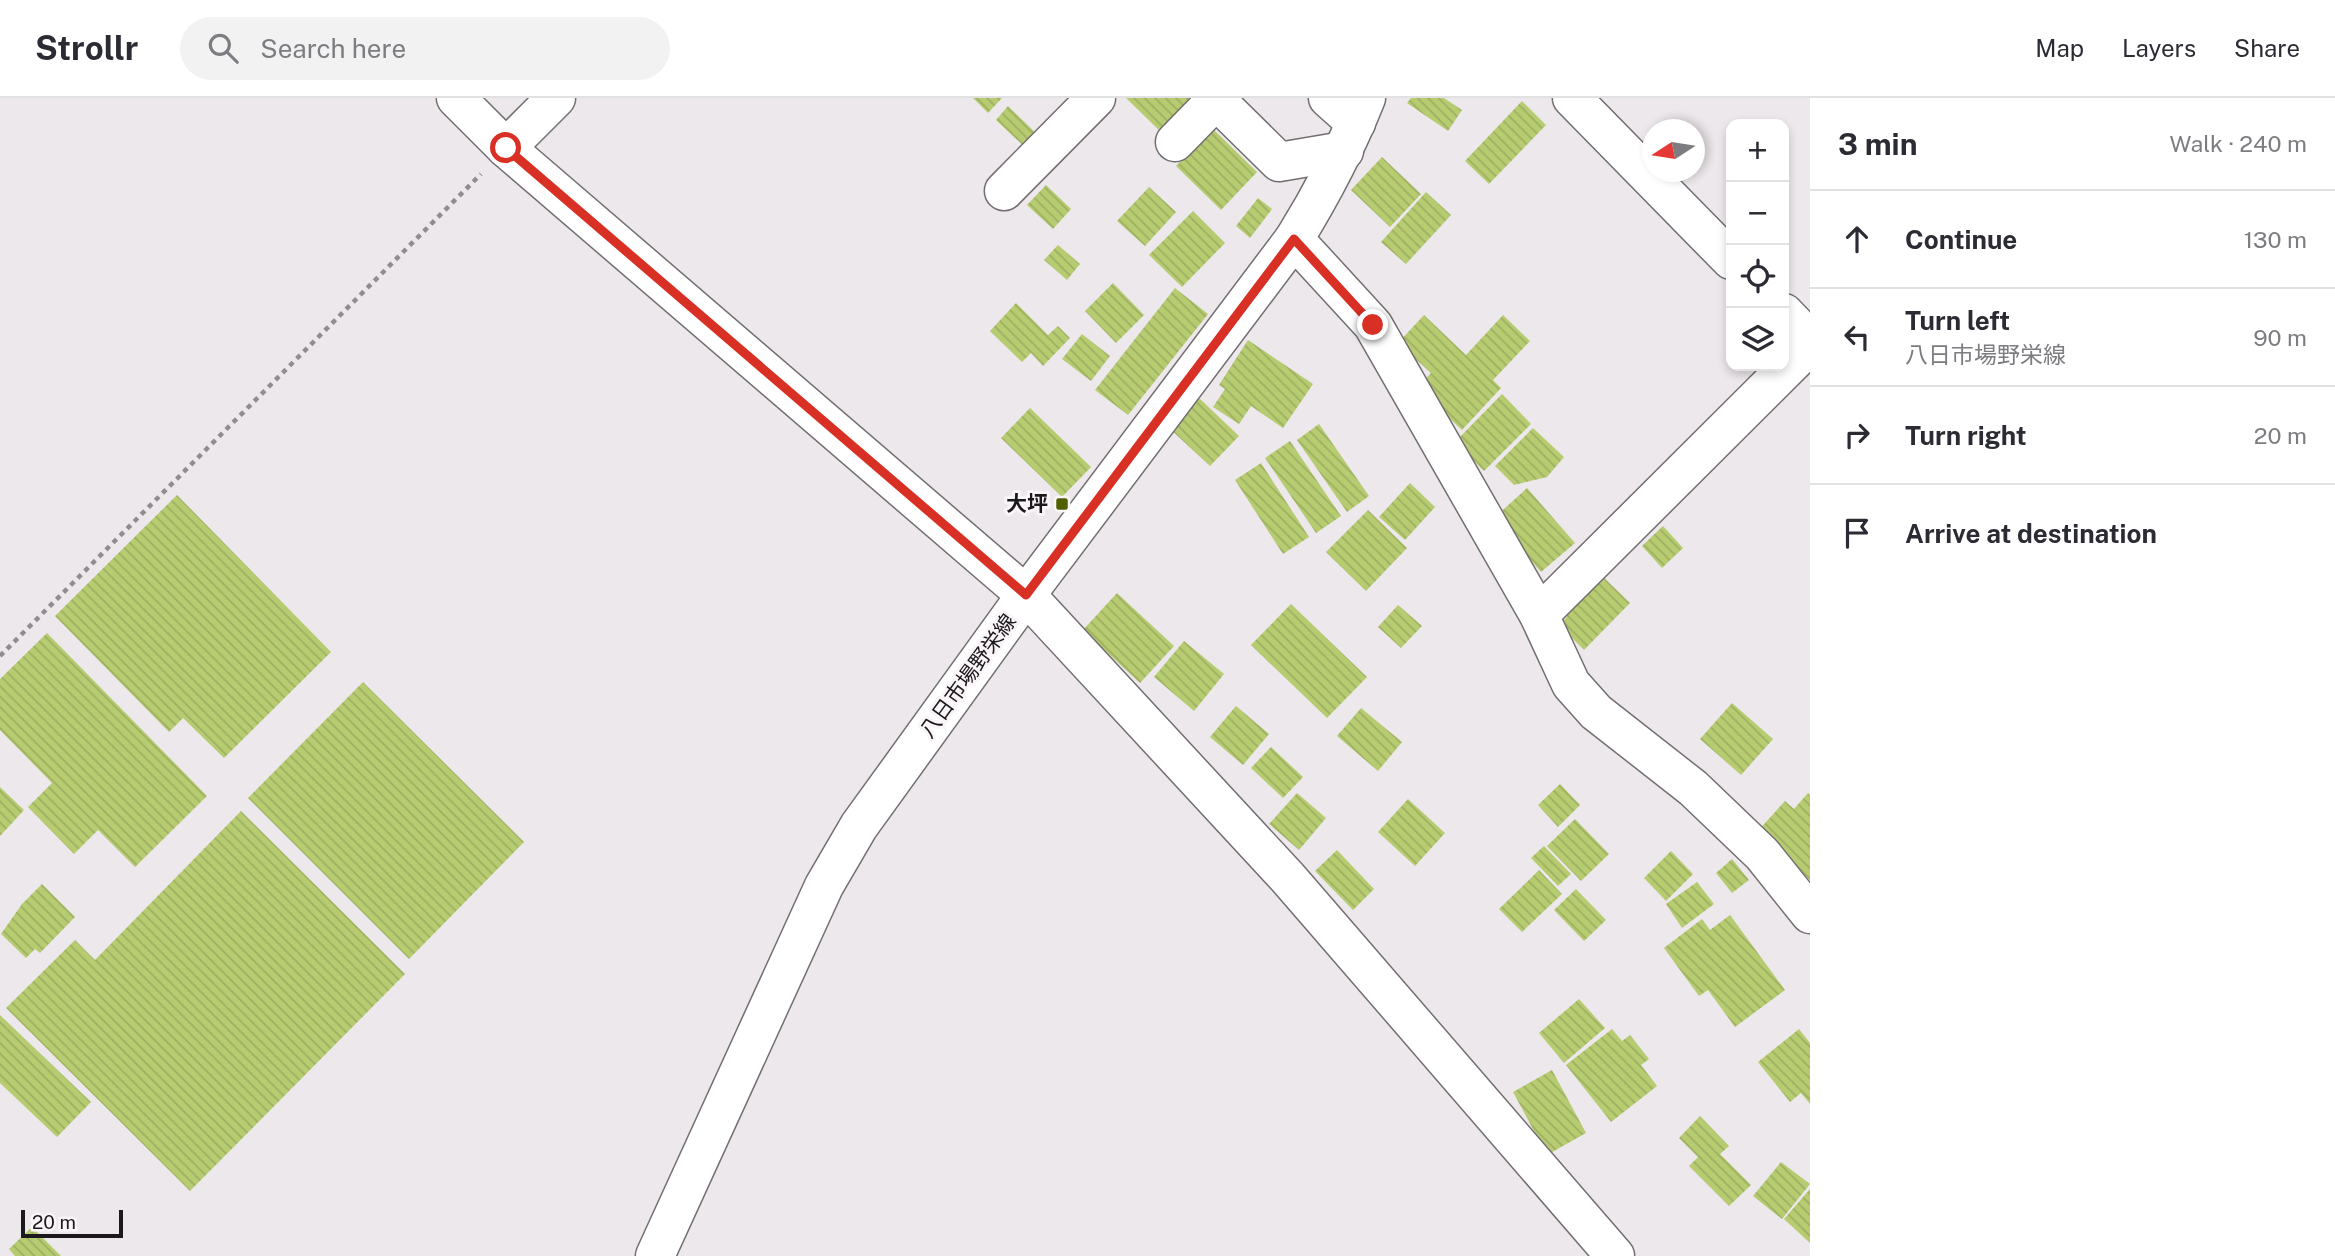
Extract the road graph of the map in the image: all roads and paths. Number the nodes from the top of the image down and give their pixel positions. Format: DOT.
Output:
graph roads {
  1 [pos="456,98"];
  2 [pos="555,98"];
  3 [pos="1096,98"];
  4 [pos="1328,98"];
  5 [pos="1572,98"];
  6 [pos="1355,124"];
  7 [pos="1175,142"];
  8 [pos="506,148"];
  9 [pos="1004,191"];
  10 [pos="1294,239"];
  11 [pos="1726,255"];
  12 [pos="1789,319"];
  13 [pos="1810,343"];
  14 [pos="1026,595"];
  15 [pos="1539,615"];
  16 [pos="0,656"];
  17 [pos="1810,914"];
  18 [pos="655,1256"];
  19 [pos="1615,1256"];
  1 -- 8 [label="street"];
  2 -- 8 [label="street"];
  3 -- 9 [label="street"];
  4 -- 6 [label="street"];
  5 -- 11 [label="street"];
  6 -- 7 [label="street"];
  6 -- 10 [label="street, 八日市場野栄線"];
  8 -- 14 [label="street"];
  8 -- 16 [label="path"];
  10 -- 14 [label="street, 八日市場野栄線"];
  10 -- 15 [label="street"];
  12 -- 13 [label="street"];
  13 -- 15 [label="street"];
  14 -- 18 [label="street, 八日市場野栄線"];
  14 -- 19 [label="street"];
  15 -- 17 [label="street"];
}
